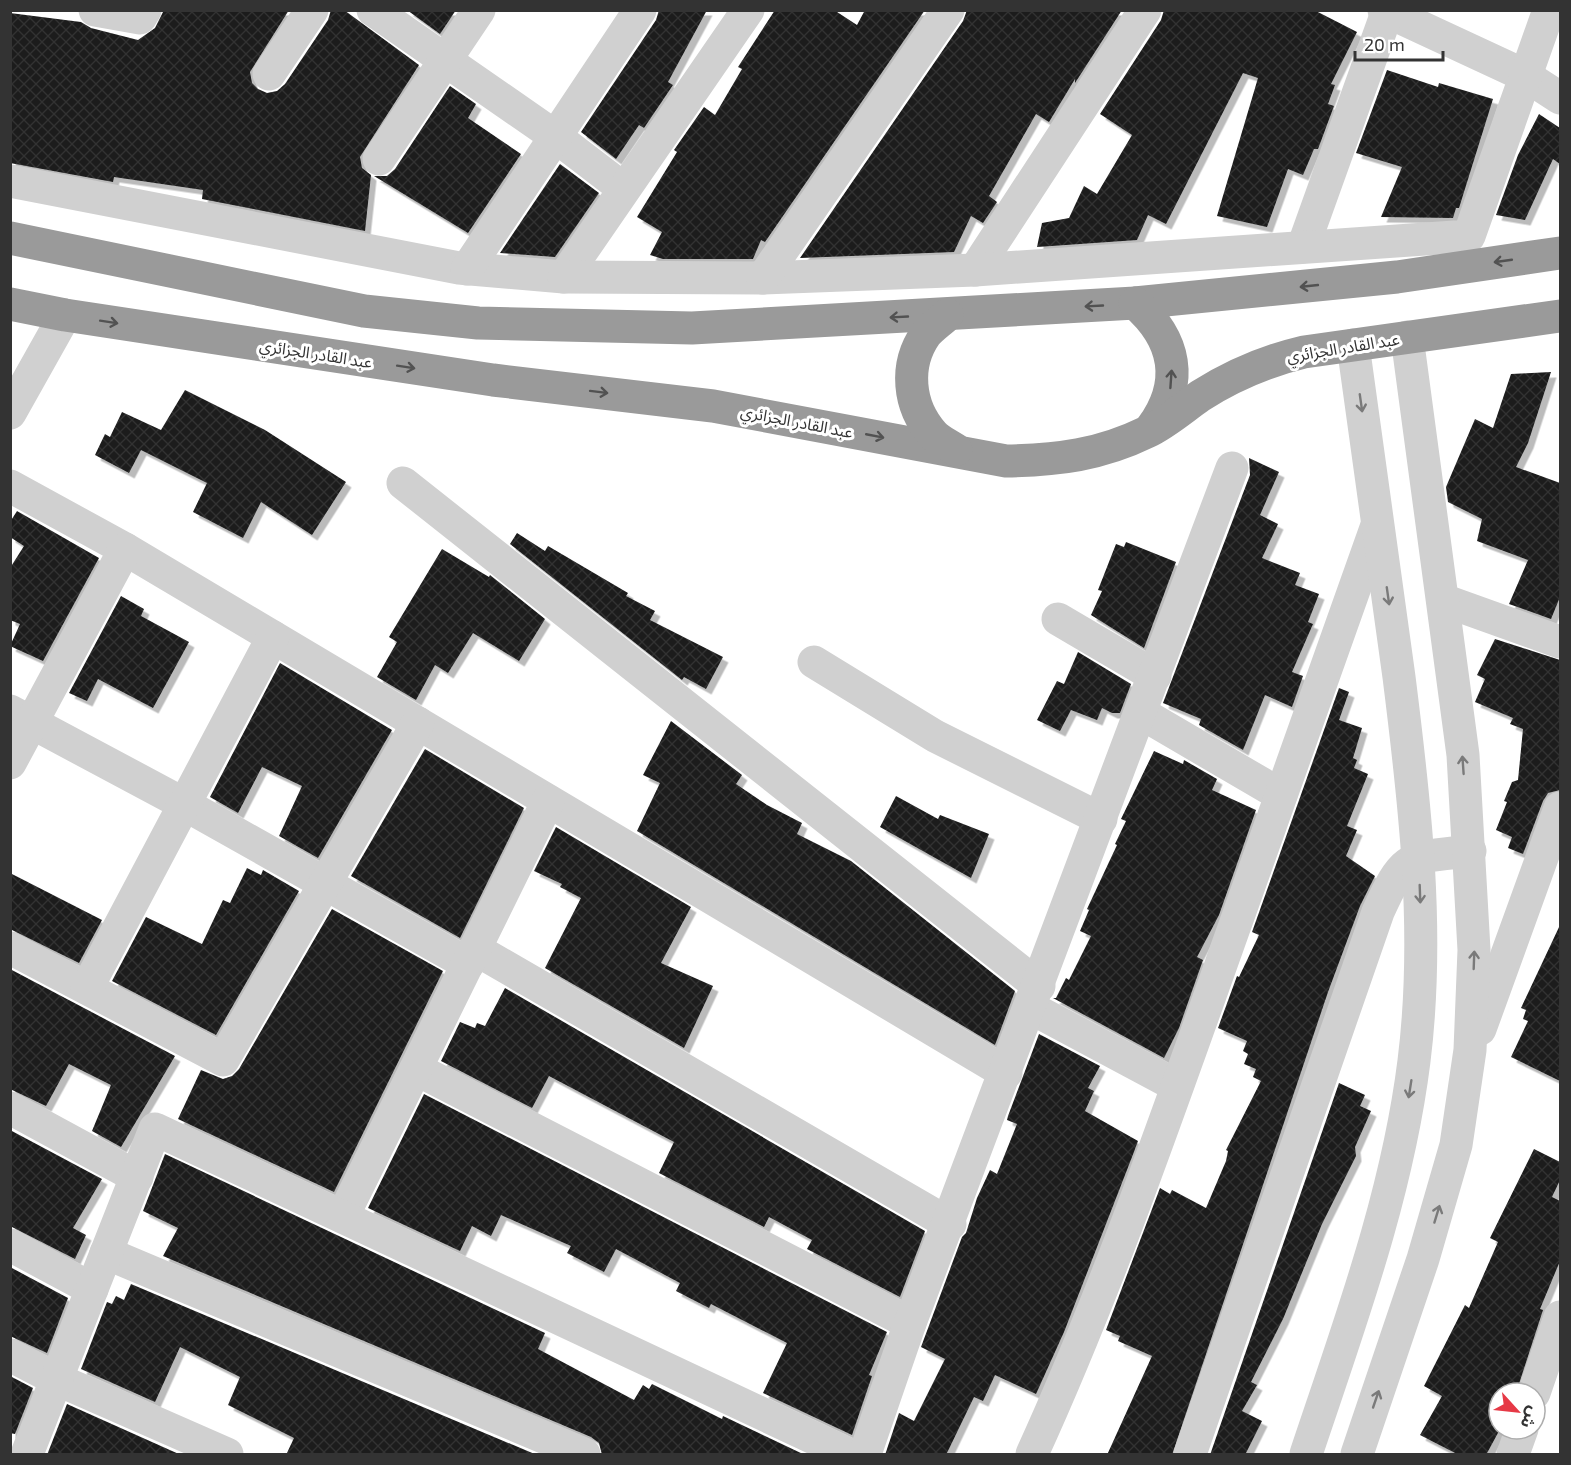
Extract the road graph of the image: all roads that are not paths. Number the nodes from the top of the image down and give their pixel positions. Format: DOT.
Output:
graph roads {
  1 [pos="95,10"];
  2 [pos="145,10"];
  3 [pos="312,10"];
  4 [pos="373,10"];
  5 [pos="479,10"];
  6 [pos="640,10"];
  7 [pos="748,10"];
  8 [pos="948,10"];
  9 [pos="1145,10"];
  10 [pos="1549,10"];
  11 [pos="1386,11"];
  12 [pos="445,62"];
  13 [pos="269,74"];
  14 [pos="1526,76"];
  15 [pos="1560,98"];
  16 [pos="556,137"];
  17 [pos="379,159"];
  18 [pos="10,181"];
  19 [pos="624,189"];
  20 [pos="10,238"];
  21 [pos="1304,247"];
  22 [pos="1560,253"];
  23 [pos="467,269"];
  24 [pos="975,270"];
  25 [pos="564,277"];
  26 [pos="763,278"];
  27 [pos="1135,303"];
  28 [pos="10,304"];
  29 [pos="65,315"];
  30 [pos="947,315"];
  31 [pos="1560,316"];
  32 [pos="1407,337"];
  33 [pos="1353,345"];
  34 [pos="10,413"];
  35 [pos="1149,431"];
  36 [pos="958,451"];
  37 [pos="1232,468"];
  38 [pos="403,483"];
  39 [pos="10,486"];
  40 [pos="1377,523"];
  41 [pos="125,549"];
  42 [pos="1443,600"];
  43 [pos="1058,619"];
  44 [pos="273,637"];
  45 [pos="1560,642"];
  46 [pos="814,662"];
  47 [pos="1155,676"];
  48 [pos="1141,713"];
  49 [pos="21,718"];
  50 [pos="418,723"];
  51 [pos="10,763"];
  52 [pos="1281,795"];
  53 [pos="548,801"];
  54 [pos="184,804"];
  55 [pos="1560,808"];
  56 [pos="1101,819"];
  57 [pos="1470,851"];
  58 [pos="1418,856"];
  59 [pos="326,884"];
  60 [pos="10,948"];
  61 [pos="472,956"];
  62 [pos="87,988"];
  63 [pos="1035,997"];
  64 [pos="1468,1063"];
  65 [pos="416,1069"];
  66 [pos="1006,1073"];
  67 [pos="1177,1086"];
  68 [pos="10,1108"];
  69 [pos="137,1177"];
  70 [pos="343,1216"];
  71 [pos="950,1224"];
  72 [pos="10,1245"];
  73 [pos="106,1253"];
  74 [pos="92,1289"];
  75 [pos="1560,1317"];
  76 [pos="910,1323"];
  77 [pos="10,1355"];
  78 [pos="56,1379"];
  79 [pos="1538,1381"];
  80 [pos="27,1455"];
  81 [pos="227,1455"];
  82 [pos="584,1455"];
  83 [pos="848,1455"];
  84 [pos="865,1455"];
  85 [pos="1032,1455"];
  86 [pos="1190,1455"];
  87 [pos="1306,1455"];
  88 [pos="1357,1455"];
  1 -- 2 [label="street"];
  3 -- 13 [label="street"];
  4 -- 12 [label="street"];
  5 -- 12 [label="street"];
  6 -- 16 [label="street"];
  7 -- 19 [label="street"];
  8 -- 26 [label="street"];
  9 -- 24 [label="street"];
  10 -- 14 [label="street"];
  11 -- 14 [label="street"];
  11 -- 21 [label="street"];
  12 -- 16 [label="street"];
  12 -- 17 [label="street"];
  14 -- 15 [label="street"];
  14 -- 21 [label="street"];
  16 -- 19 [label="street"];
  16 -- 23 [label="street"];
  18 -- 23 [label="street"];
  19 -- 25 [label="street"];
  30 -- 20 [label="highway, one-way"];
  21 -- 24 [label="street"];
  22 -- 27 [label="highway, one-way"];
  23 -- 25 [label="street"];
  24 -- 26 [label="street"];
  25 -- 26 [label="street"];
  27 -- 30 [label="highway, one-way"];
  35 -- 27 [label="highway, one-way"];
  28 -- 29 [label="highway, عبد القادر الجزائري"];
  29 -- 34 [label="street"];
  29 -- 36 [label="highway, عبد القادر الجزائري, one-way"];
  30 -- 36 [label="highway"];
  31 -- 32 [label="highway, عبد القادر الجزائري"];
  32 -- 33 [label="highway, عبد القادر الجزائري"];
  32 -- 42 [label="street"];
  33 -- 35 [label="highway, عبد القادر الجزائري"];
  33 -- 40 [label="street, one-way"];
  35 -- 36 [label="highway, عبد القادر الجزائري"];
  37 -- 47 [label="street"];
  38 -- 63 [label="street"];
  39 -- 41 [label="street"];
  40 -- 52 [label="street"];
  40 -- 58 [label="street, one-way"];
  41 -- 44 [label="street"];
  41 -- 49 [label="street"];
  42 -- 45 [label="street"];
  57 -- 42 [label="street, one-way"];
  43 -- 47 [label="street"];
  44 -- 50 [label="street"];
  44 -- 54 [label="street"];
  46 -- 56 [label="street"];
  47 -- 48 [label="street"];
  48 -- 52 [label="street"];
  48 -- 56 [label="street"];
  49 -- 51 [label="street"];
  49 -- 54 [label="street"];
  50 -- 53 [label="street"];
  50 -- 59 [label="street"];
  52 -- 67 [label="street"];
  53 -- 61 [label="street"];
  53 -- 66 [label="street"];
  54 -- 59 [label="street"];
  54 -- 62 [label="street"];
  55 -- 64 [label="street"];
  56 -- 63 [label="street"];
  57 -- 58 [label="street"];
  64 -- 57 [label="street, one-way"];
  58 -- 86 [label="street"];
  58 -- 87 [label="street, one-way"];
  59 -- 61 [label="street"];
  59 -- 62 [label="street"];
  60 -- 62 [label="street"];
  61 -- 65 [label="street"];
  61 -- 71 [label="street"];
  63 -- 66 [label="street"];
  63 -- 67 [label="street"];
  88 -- 64 [label="street, one-way"];
  65 -- 70 [label="street"];
  65 -- 76 [label="street"];
  66 -- 71 [label="street"];
  67 -- 85 [label="street"];
  68 -- 69 [label="street"];
  69 -- 70 [label="street"];
  69 -- 73 [label="street"];
  70 -- 83 [label="street"];
  71 -- 76 [label="street"];
  72 -- 74 [label="street"];
  73 -- 74 [label="street"];
  73 -- 82 [label="street"];
  74 -- 78 [label="street"];
  75 -- 79 [label="street"];
  76 -- 84 [label="street"];
  77 -- 78 [label="street"];
  78 -- 80 [label="street"];
  78 -- 81 [label="street"];
}
